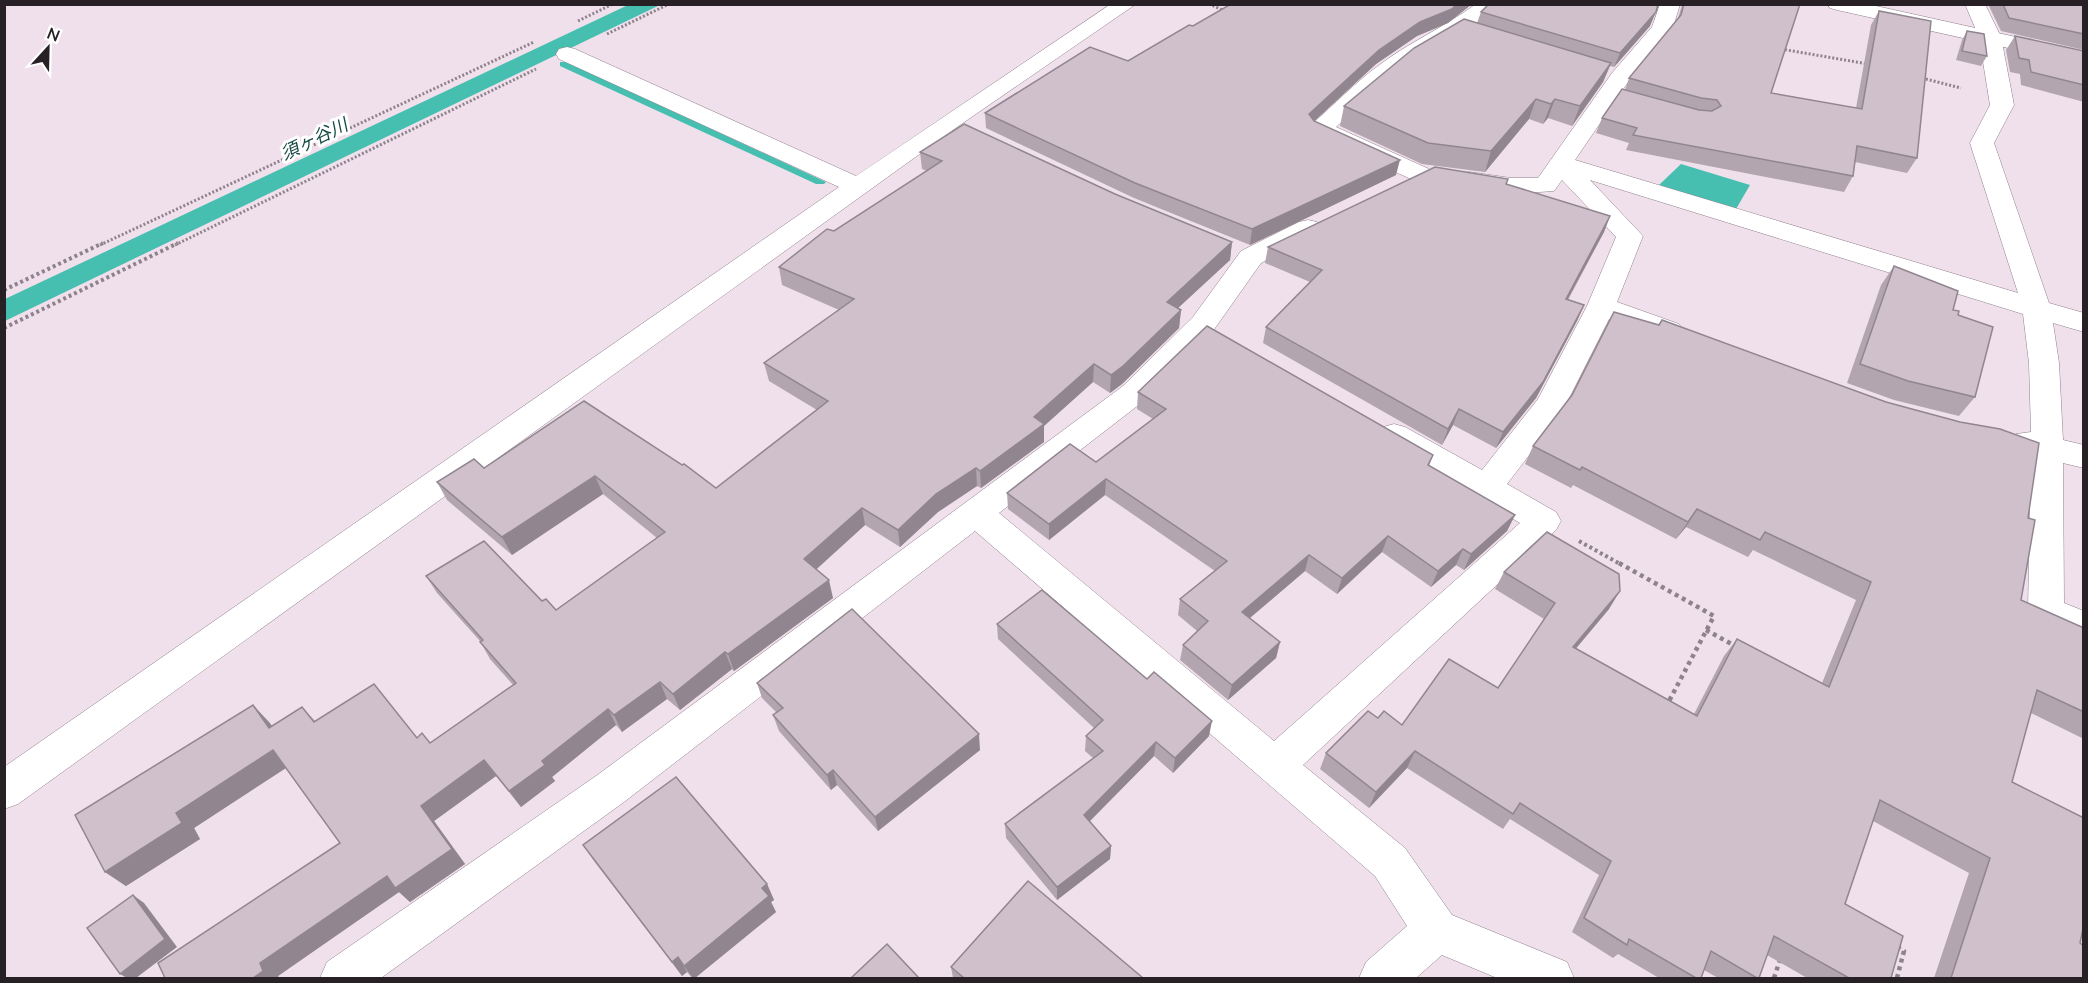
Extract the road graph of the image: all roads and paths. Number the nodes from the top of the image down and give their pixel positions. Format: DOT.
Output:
graph roads {
  1 [pos="613,4"];
  2 [pos="669,4"];
  3 [pos="1126,4"];
  4 [pos="1209,4"];
  5 [pos="1490,4"];
  6 [pos="1670,4"];
  7 [pos="1837,4"];
  8 [pos="1976,4"];
  9 [pos="1231,13"];
  10 [pos="575,22"];
  11 [pos="1456,29"];
  12 [pos="1478,35"];
  13 [pos="1990,37"];
  14 [pos="537,40"];
  15 [pos="1777,48"];
  16 [pos="567,54"];
  17 [pos="2084,59"];
  18 [pos="1868,64"];
  19 [pos="1598,71"];
  20 [pos="1912,75"];
  21 [pos="1620,78"];
  22 [pos="2000,98"];
  23 [pos="1560,164"];
  24 [pos="1420,174"];
  25 [pos="859,187"];
  26 [pos="1388,190"];
  27 [pos="1335,215"];
  28 [pos="4,290"];
  29 [pos="1601,306"];
  30 [pos="2037,309"];
  31 [pos="2084,323"];
  32 [pos="4,328"];
  33 [pos="1699,342"];
  34 [pos="1365,418"];
  35 [pos="2002,438"];
  36 [pos="2047,446"];
  37 [pos="2084,457"];
  38 [pos="1486,488"];
  39 [pos="976,513"];
  40 [pos="1544,521"];
  41 [pos="2084,628"];
  42 [pos="1706,630"];
  43 [pos="1748,653"];
  44 [pos="1667,704"];
  45 [pos="1274,766"];
  46 [pos="4,791"];
  47 [pos="1436,931"];
  48 [pos="1895,945"];
  49 [pos="1781,956"];
  50 [pos="342,978"];
  51 [pos="1382,978"];
  52 [pos="1551,978"];
  53 [pos="1774,978"];
  54 [pos="1898,978"];
  1 -- 10 [label="path"];
  2 -- 16 [label="path"];
  3 -- 25 [label="street"];
  4 -- 9 [label="path"];
  5 -- 11 [label="street"];
  6 -- 21 [label="street"];
  7 -- 13 [label="street"];
  8 -- 13 [label="street"];
  11 -- 12 [label="street"];
  11 -- 24 [label="street"];
  13 -- 17 [label="street"];
  13 -- 22 [label="street"];
  14 -- 28 [label="path"];
  15 -- 18 [label="path"];
  16 -- 25 [label="street"];
  16 -- 32 [label="path"];
  19 -- 21 [label="street"];
  20 -- 22 [label="path"];
  21 -- 23 [label="street"];
  22 -- 30 [label="street"];
  23 -- 24 [label="street"];
  23 -- 29 [label="street"];
  23 -- 30 [label="street"];
  24 -- 26 [label="street"];
  25 -- 46 [label="street"];
  27 -- 39 [label="street"];
  29 -- 33 [label="street"];
  29 -- 38 [label="street"];
  30 -- 31 [label="street"];
  30 -- 36 [label="street"];
  34 -- 38 [label="street"];
  35 -- 36 [label="street"];
  36 -- 37 [label="street"];
  36 -- 41 [label="street"];
  38 -- 40 [label="street"];
  39 -- 45 [label="street"];
  39 -- 50 [label="street"];
  40 -- 42 [label="path"];
  40 -- 45 [label="street"];
  42 -- 43 [label="path"];
  42 -- 44 [label="path"];
  45 -- 47 [label="street"];
  47 -- 51 [label="street"];
  47 -- 52 [label="street"];
  48 -- 54 [label="path"];
  49 -- 53 [label="path"];
}
